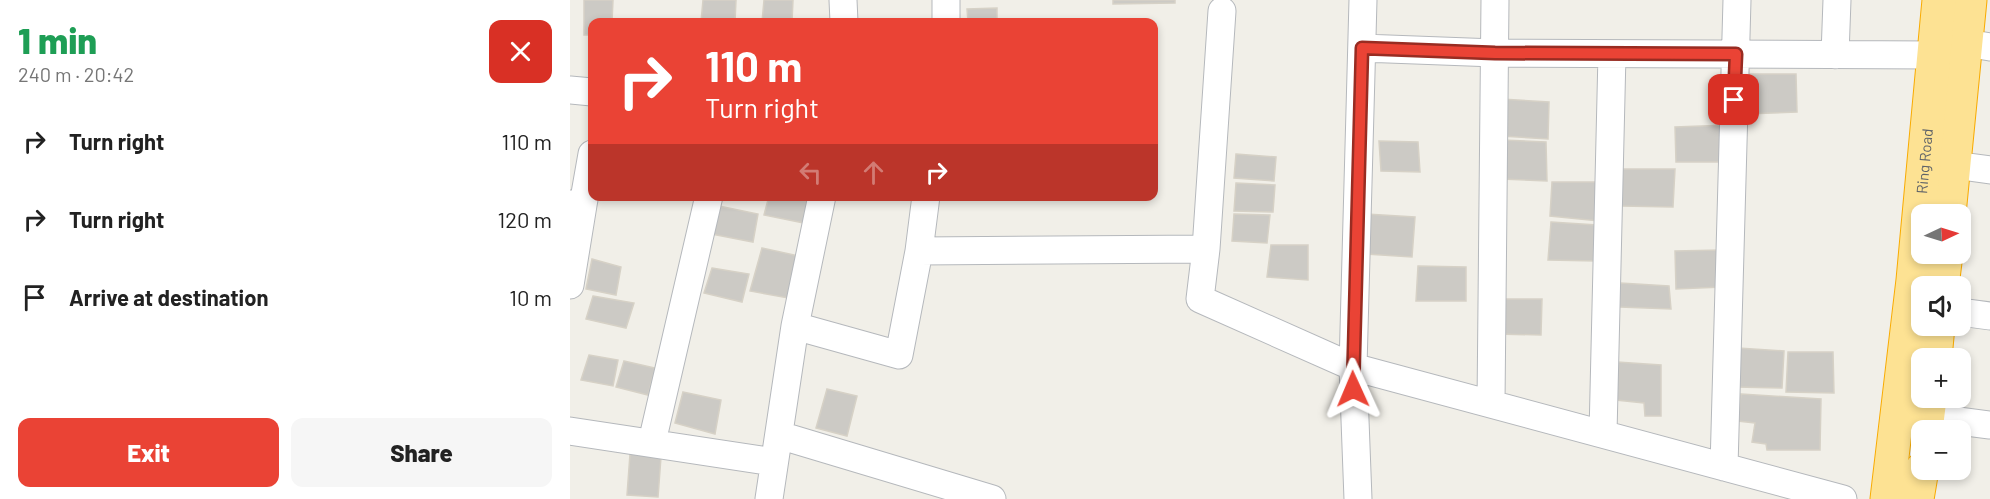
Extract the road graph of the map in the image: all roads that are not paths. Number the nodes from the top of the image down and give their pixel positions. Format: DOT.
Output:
graph roads {
  1 [pos="843,0"];
  2 [pos="946,0"];
  3 [pos="1363,0"];
  4 [pos="1496,0"];
  5 [pos="1737,0"];
  6 [pos="1837,0"];
  7 [pos="1939,0"];
  8 [pos="1970,0"];
  9 [pos="1222,11"];
  10 [pos="844,18"];
  11 [pos="946,18"];
  12 [pos="1978,45"];
  13 [pos="1362,48"];
  14 [pos="1495,53"];
  15 [pos="1612,54"];
  16 [pos="1736,54"];
  17 [pos="1835,55"];
  18 [pos="1934,55"];
  19 [pos="570,90"];
  20 [pos="588,92"];
  21 [pos="1954,165"];
  22 [pos="588,168"];
  23 [pos="1990,170"];
  24 [pos="708,201"];
  25 [pos="821,201"];
  26 [pos="925,201"];
  27 [pos="1950,204"];
  28 [pos="577,205"];
  29 [pos="1206,249"];
  30 [pos="919,251"];
  31 [pos="570,285"];
  32 [pos="1971,313"];
  33 [pos="1990,316"];
  34 [pos="795,326"];
  35 [pos="1353,367"];
  36 [pos="1491,404"];
  37 [pos="1928,415"];
  38 [pos="1990,425"];
  39 [pos="570,431"];
  40 [pos="1603,434"];
  41 [pos="778,435"];
  42 [pos="652,442"];
  43 [pos="774,462"];
  44 [pos="1724,467"];
  45 [pos="1920,480"];
  46 [pos="769,499"];
  47 [pos="992,499"];
  48 [pos="1358,499"];
  49 [pos="1843,499"];
  50 [pos="1887,499"];
  51 [pos="1917,499"];
  1 -- 10 [label="street"];
  2 -- 11 [label="street"];
  3 -- 13 [label="street"];
  4 -- 14 [label="street"];
  5 -- 16 [label="street"];
  6 -- 17 [label="street"];
  7 -- 18 [label="highway, Ring Road"];
  8 -- 12 [label="highway, Ring Road"];
  9 -- 29 [label="street"];
  12 -- 21 [label="highway, Ring Road"];
  13 -- 14 [label="street"];
  13 -- 35 [label="street"];
  14 -- 15 [label="street"];
  14 -- 36 [label="street"];
  15 -- 16 [label="street"];
  15 -- 40 [label="street"];
  16 -- 17 [label="street"];
  16 -- 44 [label="street"];
  17 -- 18 [label="street"];
  18 -- 50 [label="highway, Ring Road"];
  19 -- 20 [label="street"];
  21 -- 23 [label="street"];
  21 -- 27 [label="highway, Ring Road"];
  22 -- 28 [label="street"];
  24 -- 42 [label="street"];
  25 -- 34 [label="street"];
  26 -- 30 [label="street"];
  28 -- 31 [label="street"];
  29 -- 30 [label="street"];
  29 -- 35 [label="street"];
  30 -- 34 [label="street"];
  32 -- 33 [label="street"];
  34 -- 41 [label="street"];
  35 -- 36 [label="street"];
  35 -- 48 [label="street"];
  36 -- 40 [label="street"];
  37 -- 38 [label="street"];
  39 -- 42 [label="street"];
  40 -- 44 [label="street"];
  41 -- 43 [label="street"];
  41 -- 47 [label="street"];
  42 -- 43 [label="street"];
  43 -- 46 [label="street"];
  44 -- 49 [label="street"];
  45 -- 51 [label="highway"];
}
